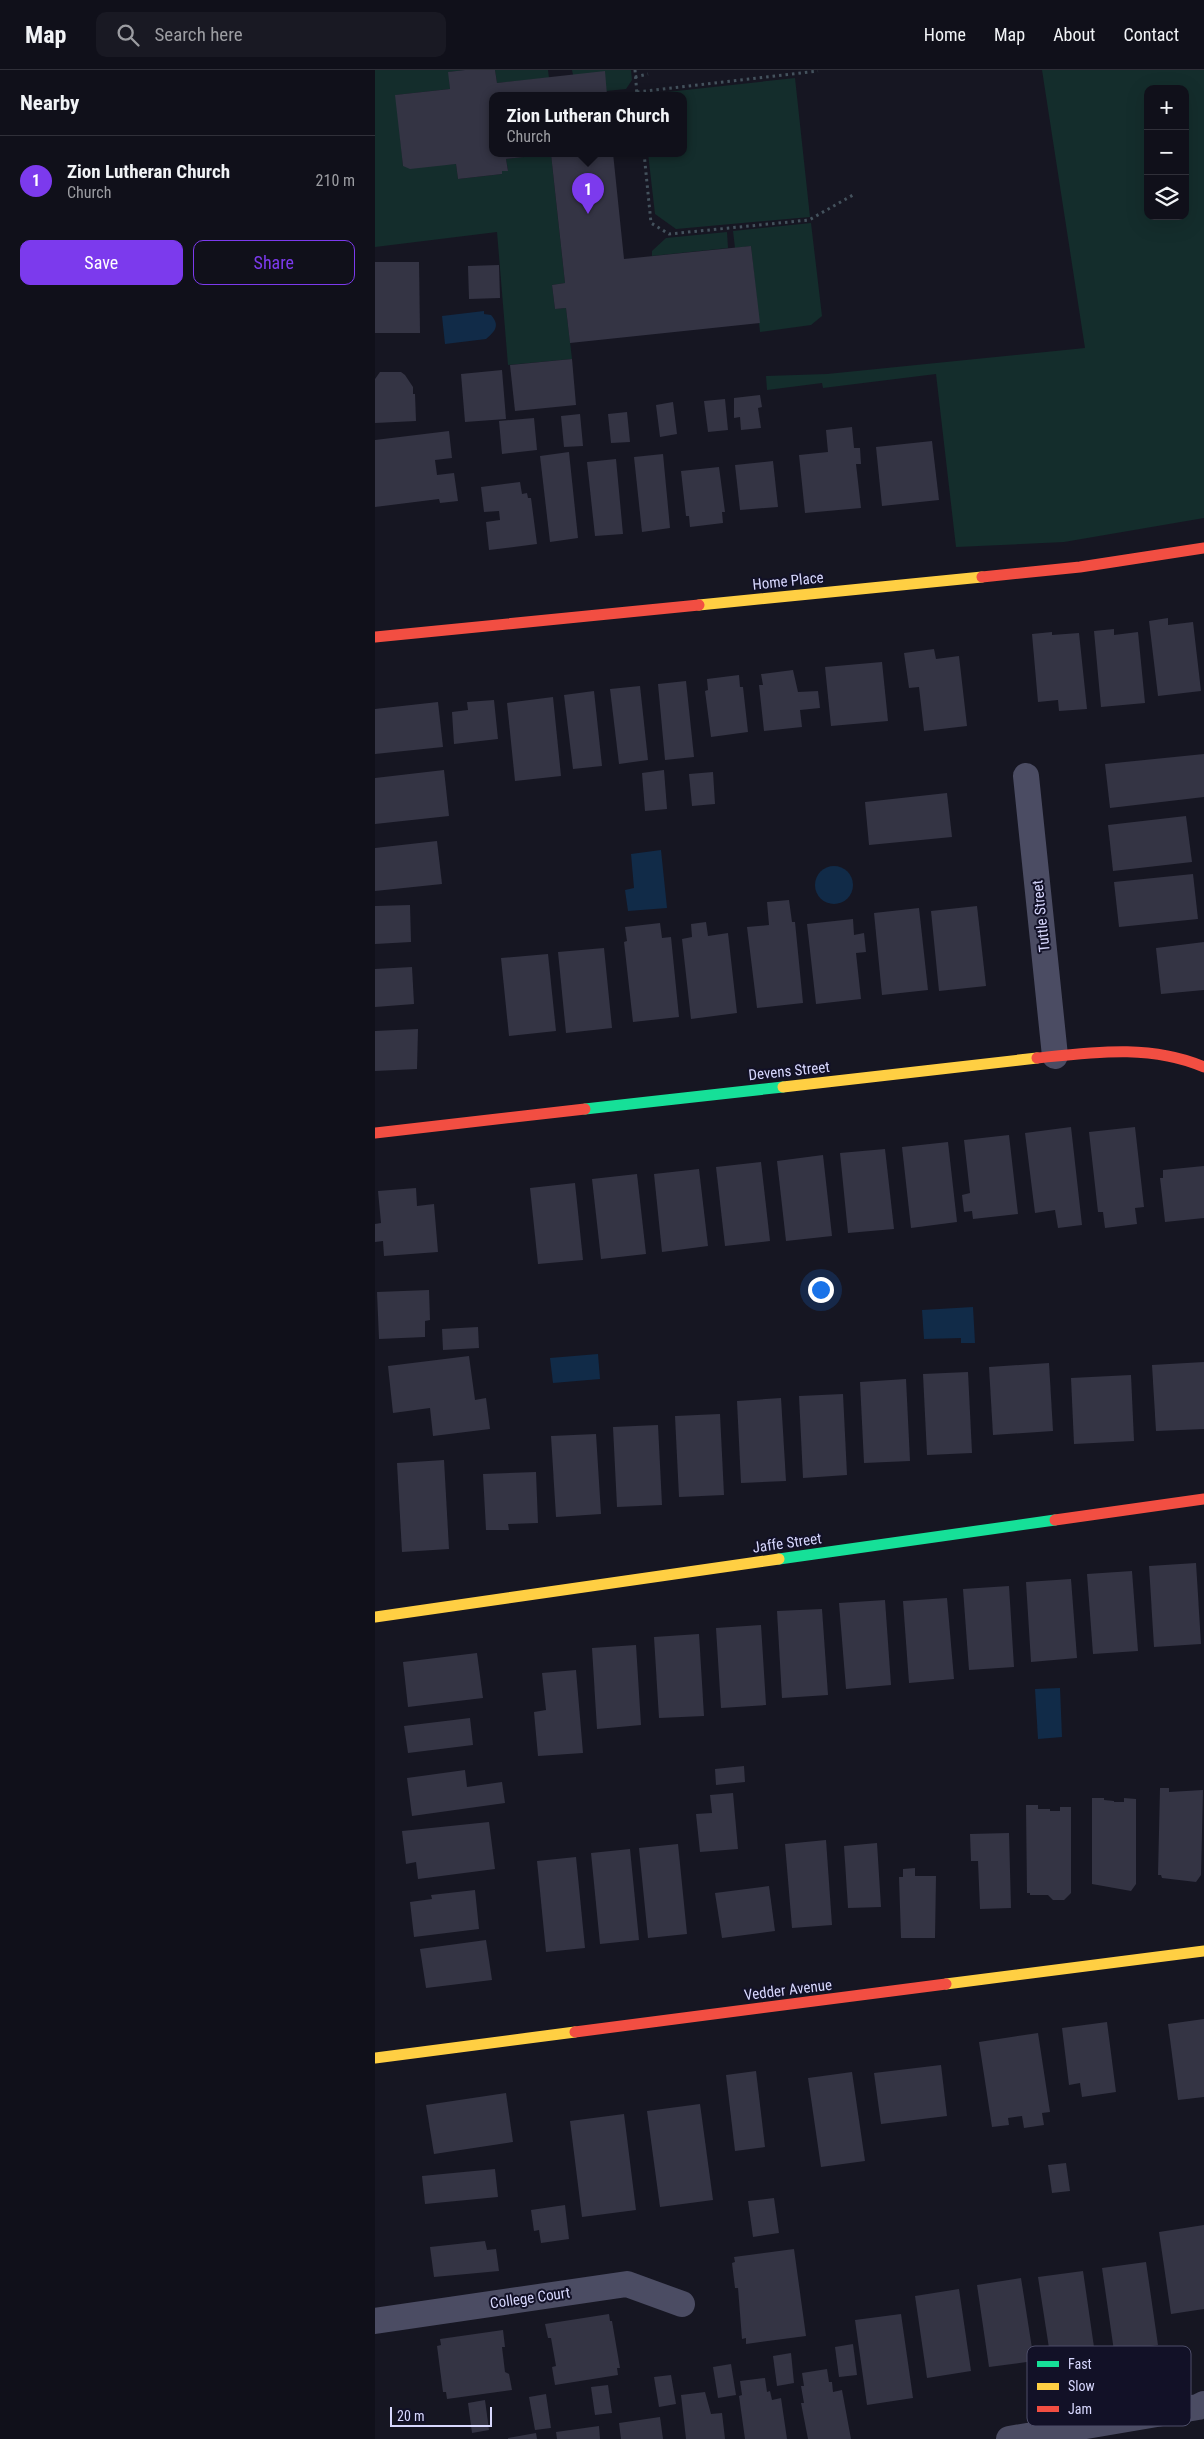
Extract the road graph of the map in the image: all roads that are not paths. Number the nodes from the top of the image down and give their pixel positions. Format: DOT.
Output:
graph roads {
  1 [pos="1204,548"];
  2 [pos="375,637"];
  3 [pos="1026,776"];
  4 [pos="1055,1056"];
  5 [pos="1204,1067"];
  6 [pos="375,1133"];
  7 [pos="1204,1499"];
  8 [pos="375,1617"];
  9 [pos="1204,1951"];
  10 [pos="375,2058"];
  11 [pos="682,2304"];
  12 [pos="375,2321"];
  13 [pos="1204,2404"];
  14 [pos="1191,2408"];
  15 [pos="1086,2426"];
  16 [pos="1009,2439"];
  1 -- 2 [label="street, Home Place"];
  3 -- 4 [label="street, Tuttle Street"];
  4 -- 5 [label="street, Devens Street"];
  4 -- 6 [label="street, Devens Street"];
  7 -- 8 [label="street, Jaffe Street"];
  9 -- 10 [label="street, Vedder Avenue"];
  11 -- 12 [label="street, College Court"];
  13 -- 14 [label="street"];
  15 -- 16 [label="street"];
}
